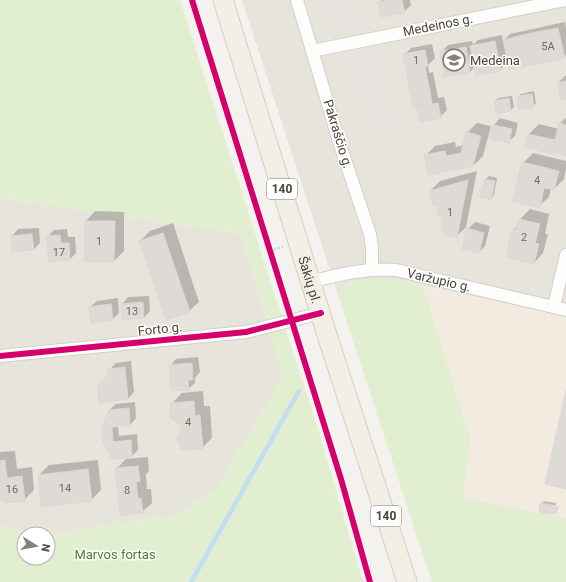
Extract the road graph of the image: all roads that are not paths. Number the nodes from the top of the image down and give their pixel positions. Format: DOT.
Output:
graph roads {
  1 [pos="223,0"];
  2 [pos="297,0"];
  3 [pos="565,0"];
  4 [pos="312,51"];
  5 [pos="566,255"];
  6 [pos="372,269"];
  7 [pos="311,282"];
  8 [pos="554,307"];
  9 [pos="566,310"];
  10 [pos="321,313"];
  11 [pos="0,356"];
  12 [pos="407,582"];
  1 -- 7 [label="main road, Šakių pl. / 140"];
  2 -- 4 [label="street, Pakraščio g."];
  3 -- 4 [label="street, Medeinos g."];
  4 -- 6 [label="street, Pakraščio g."];
  5 -- 8 [label="street"];
  6 -- 7 [label="street, Varžupio g."];
  6 -- 8 [label="street, Varžupio g."];
  7 -- 10 [label="main road, Šakių pl. / 140"];
  8 -- 9 [label="street, Varžupio g."];
  10 -- 11 [label="street, Forto g."];
  10 -- 12 [label="main road, Šakių pl. / 140"];
}
